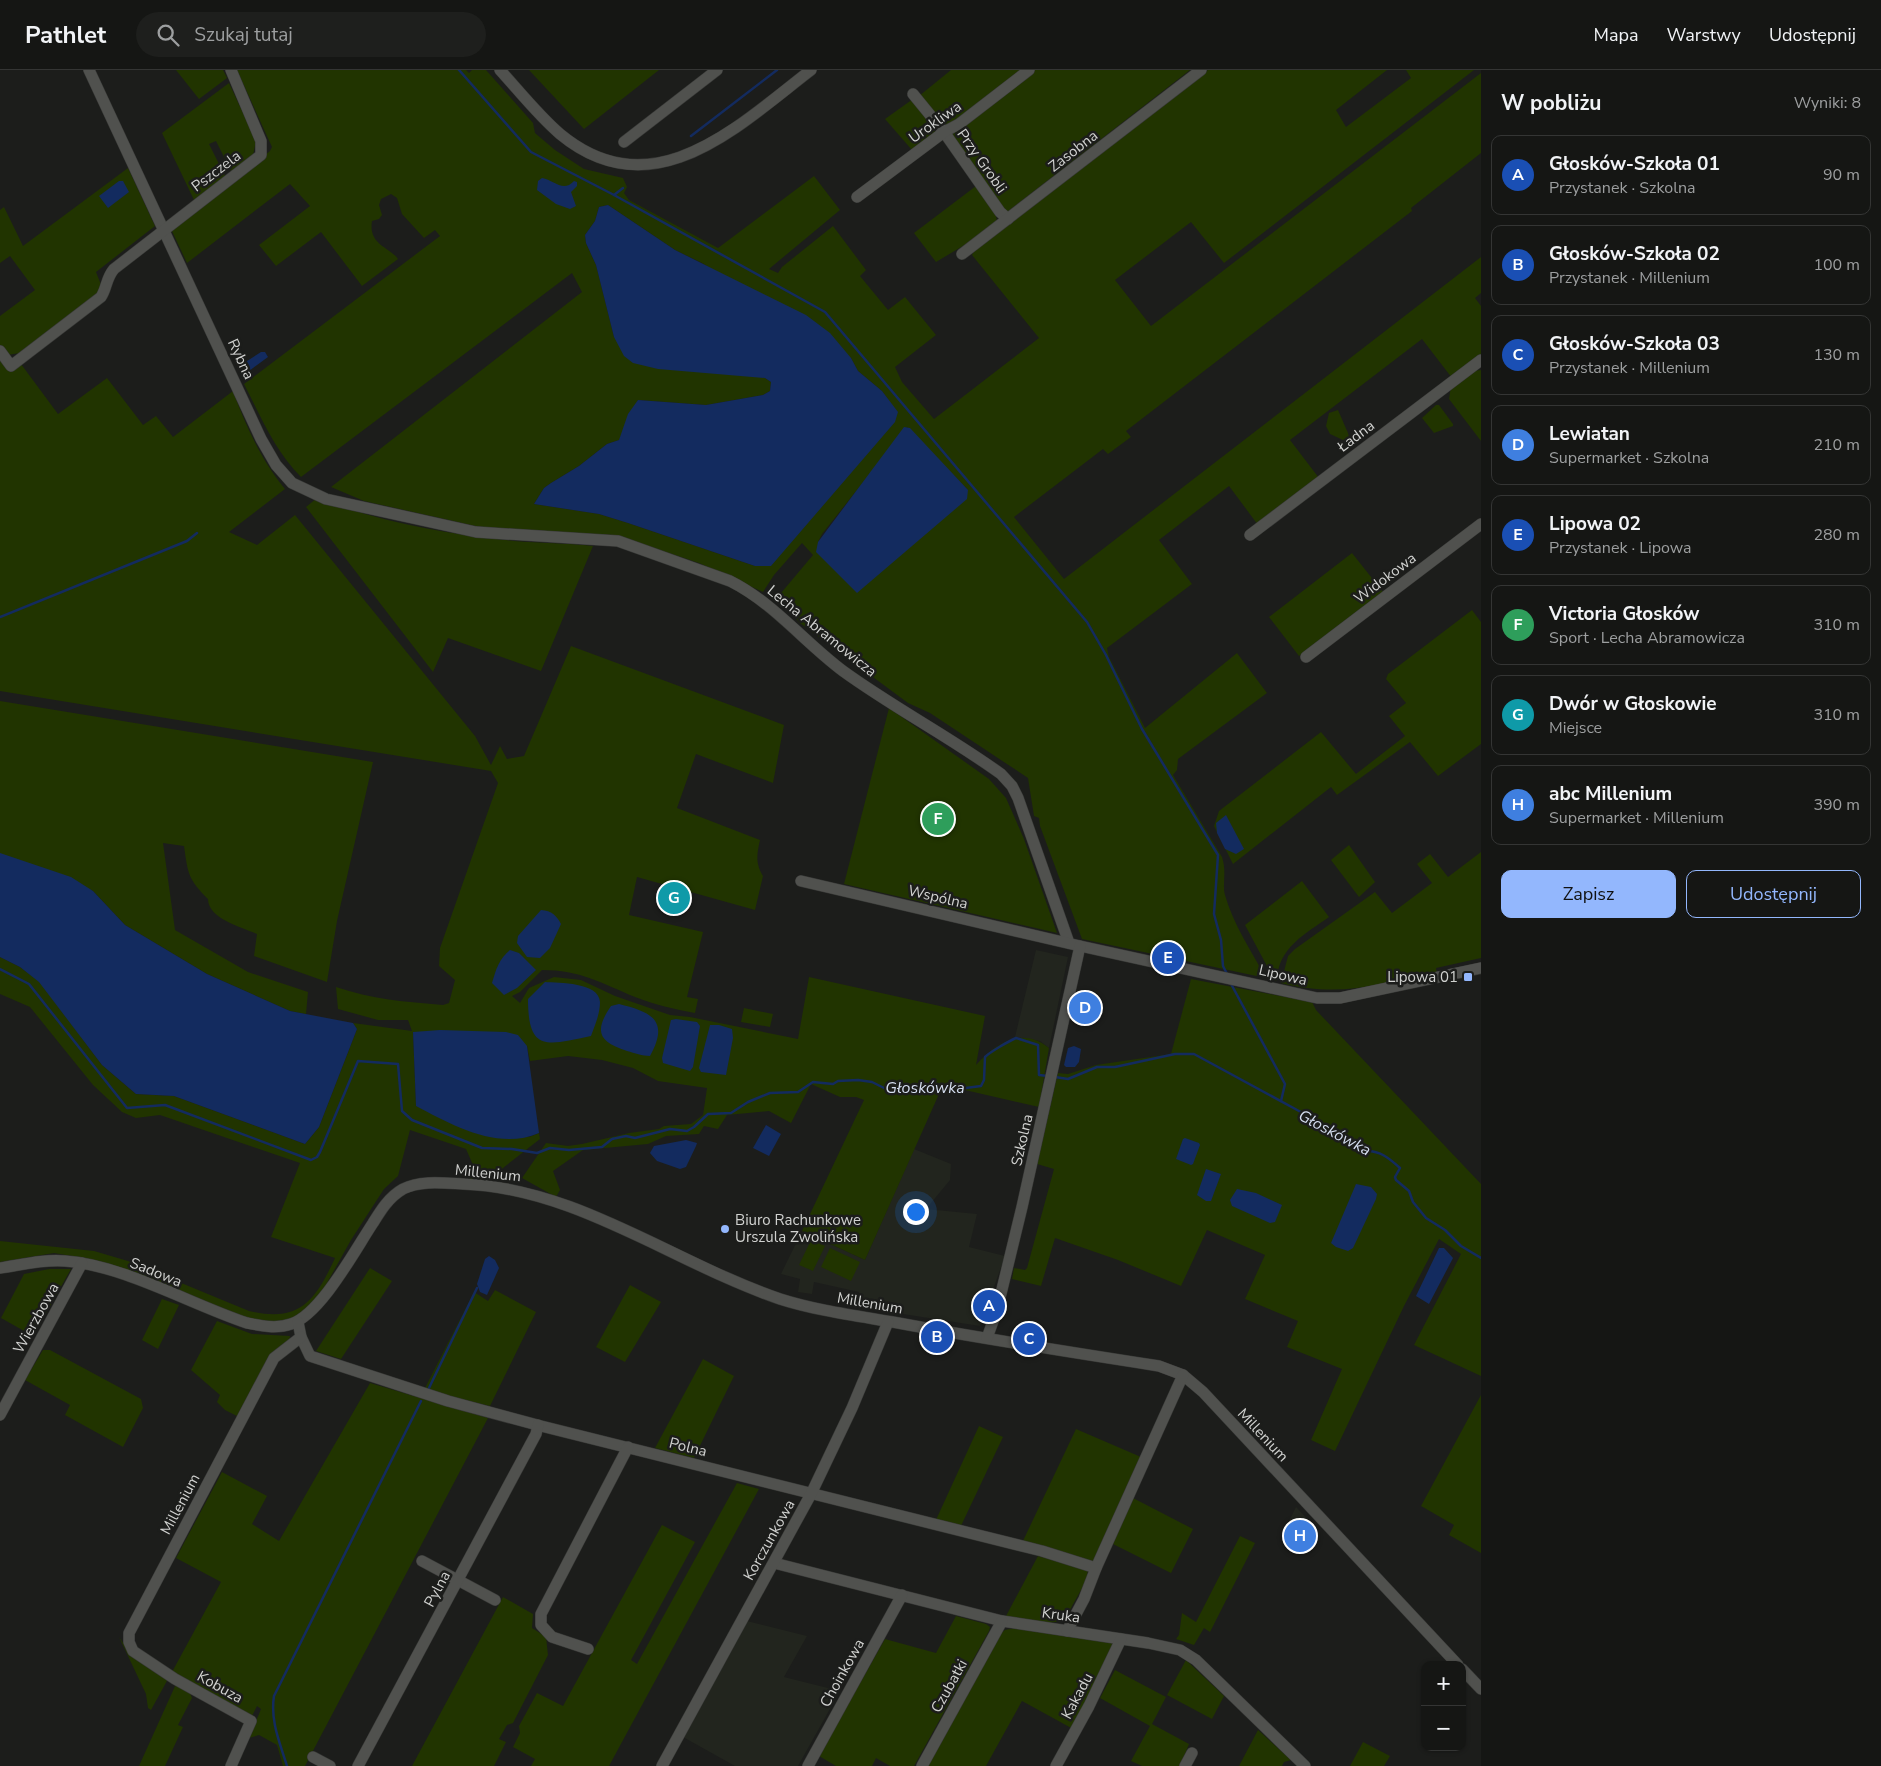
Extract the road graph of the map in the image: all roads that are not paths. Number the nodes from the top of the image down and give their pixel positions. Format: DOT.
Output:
graph roads {
  1 [pos="89,70"];
  2 [pos="231,70"];
  3 [pos="500,70"];
  4 [pos="717,70"];
  5 [pos="811,70"];
  6 [pos="1029,70"];
  7 [pos="1201,70"];
  8 [pos="914,94"];
  9 [pos="944,132"];
  10 [pos="624,142"];
  11 [pos="857,197"];
  12 [pos="1008,219"];
  13 [pos="164,230"];
  14 [pos="962,254"];
  15 [pos="0,351"];
  16 [pos="1481,360"];
  17 [pos="1481,524"];
  18 [pos="476,532"];
  19 [pos="1250,535"];
  20 [pos="1306,657"];
  21 [pos="801,881"];
  22 [pos="1074,944"];
  23 [pos="1481,968"];
  24 [pos="82,1263"];
  25 [pos="0,1268"];
  26 [pos="298,1322"];
  27 [pos="888,1322"];
  28 [pos="301,1337"];
  29 [pos="987,1338"];
  30 [pos="1182,1375"];
  31 [pos="0,1414"];
  32 [pos="538,1425"];
  33 [pos="628,1447"];
  34 [pos="811,1494"];
  35 [pos="422,1561"];
  36 [pos="774,1563"];
  37 [pos="1096,1568"];
  38 [pos="459,1580"];
  39 [pos="902,1595"];
  40 [pos="496,1600"];
  41 [pos="1002,1621"];
  42 [pos="1067,1631"];
  43 [pos="1121,1639"];
  44 [pos="588,1649"];
  45 [pos="1454,1661"];
  46 [pos="1466,1673"];
  47 [pos="175,1679"];
  48 [pos="1481,1689"];
  49 [pos="1192,1753"];
  50 [pos="314,1757"];
  51 [pos="231,1766"];
  52 [pos="330,1766"];
  53 [pos="358,1766"];
  54 [pos="662,1766"];
  55 [pos="808,1766"];
  56 [pos="922,1766"];
  57 [pos="1056,1766"];
  58 [pos="1185,1766"];
  59 [pos="1305,1766"];
  1 -- 13 [label="street, Rybna"];
  2 -- 13 [label="street, Pszczela"];
  3 -- 5 [label="street"];
  4 -- 10 [label="street"];
  6 -- 9 [label="street, Urokliwa"];
  7 -- 12 [label="street, Zasobna"];
  8 -- 9 [label="street, Przy Grobli"];
  9 -- 11 [label="street, Urokliwa"];
  9 -- 12 [label="street, Przy Grobli"];
  12 -- 14 [label="street, Zasobna"];
  13 -- 15 [label="street"];
  13 -- 18 [label="street, Rybna"];
  16 -- 19 [label="street, Ładna"];
  17 -- 20 [label="street, Widokowa"];
  18 -- 22 [label="street, Lecha Abramowicza"];
  21 -- 22 [label="street, Wspólna"];
  22 -- 23 [label="street, Lipowa"];
  22 -- 29 [label="street, Szkolna"];
  24 -- 25 [label="street, Sadowa"];
  24 -- 26 [label="street, Sadowa"];
  24 -- 31 [label="street, Wierzbowa"];
  26 -- 27 [label="street, Millenium"];
  26 -- 28 [label="street, Polna"];
  27 -- 29 [label="street, Millenium"];
  27 -- 34 [label="street, Korczunkowa"];
  28 -- 32 [label="street, Polna"];
  28 -- 47 [label="street, Millenium"];
  29 -- 30 [label="street, Millenium"];
  30 -- 37 [label="street"];
  30 -- 45 [label="street, Millenium"];
  32 -- 33 [label="street, Polna"];
  32 -- 38 [label="street, Pylna"];
  33 -- 34 [label="street, Polna"];
  33 -- 44 [label="street"];
  34 -- 36 [label="street, Korczunkowa"];
  34 -- 37 [label="street, Polna"];
  35 -- 38 [label="street"];
  36 -- 39 [label="street, Kruka"];
  36 -- 54 [label="street, Korczunkowa"];
  37 -- 42 [label="street"];
  38 -- 40 [label="street"];
  38 -- 53 [label="street, Pylna"];
  39 -- 41 [label="street, Kruka"];
  39 -- 55 [label="street, Choinkowa"];
  41 -- 42 [label="street, Kruka"];
  41 -- 56 [label="street, Czubatki"];
  42 -- 43 [label="street, Kruka"];
  43 -- 57 [label="street, Kakadu"];
  43 -- 59 [label="street, Kruka"];
  46 -- 48 [label="street"];
  47 -- 51 [label="street, Kobuza"];
  49 -- 58 [label="street"];
  50 -- 52 [label="street"];
}
